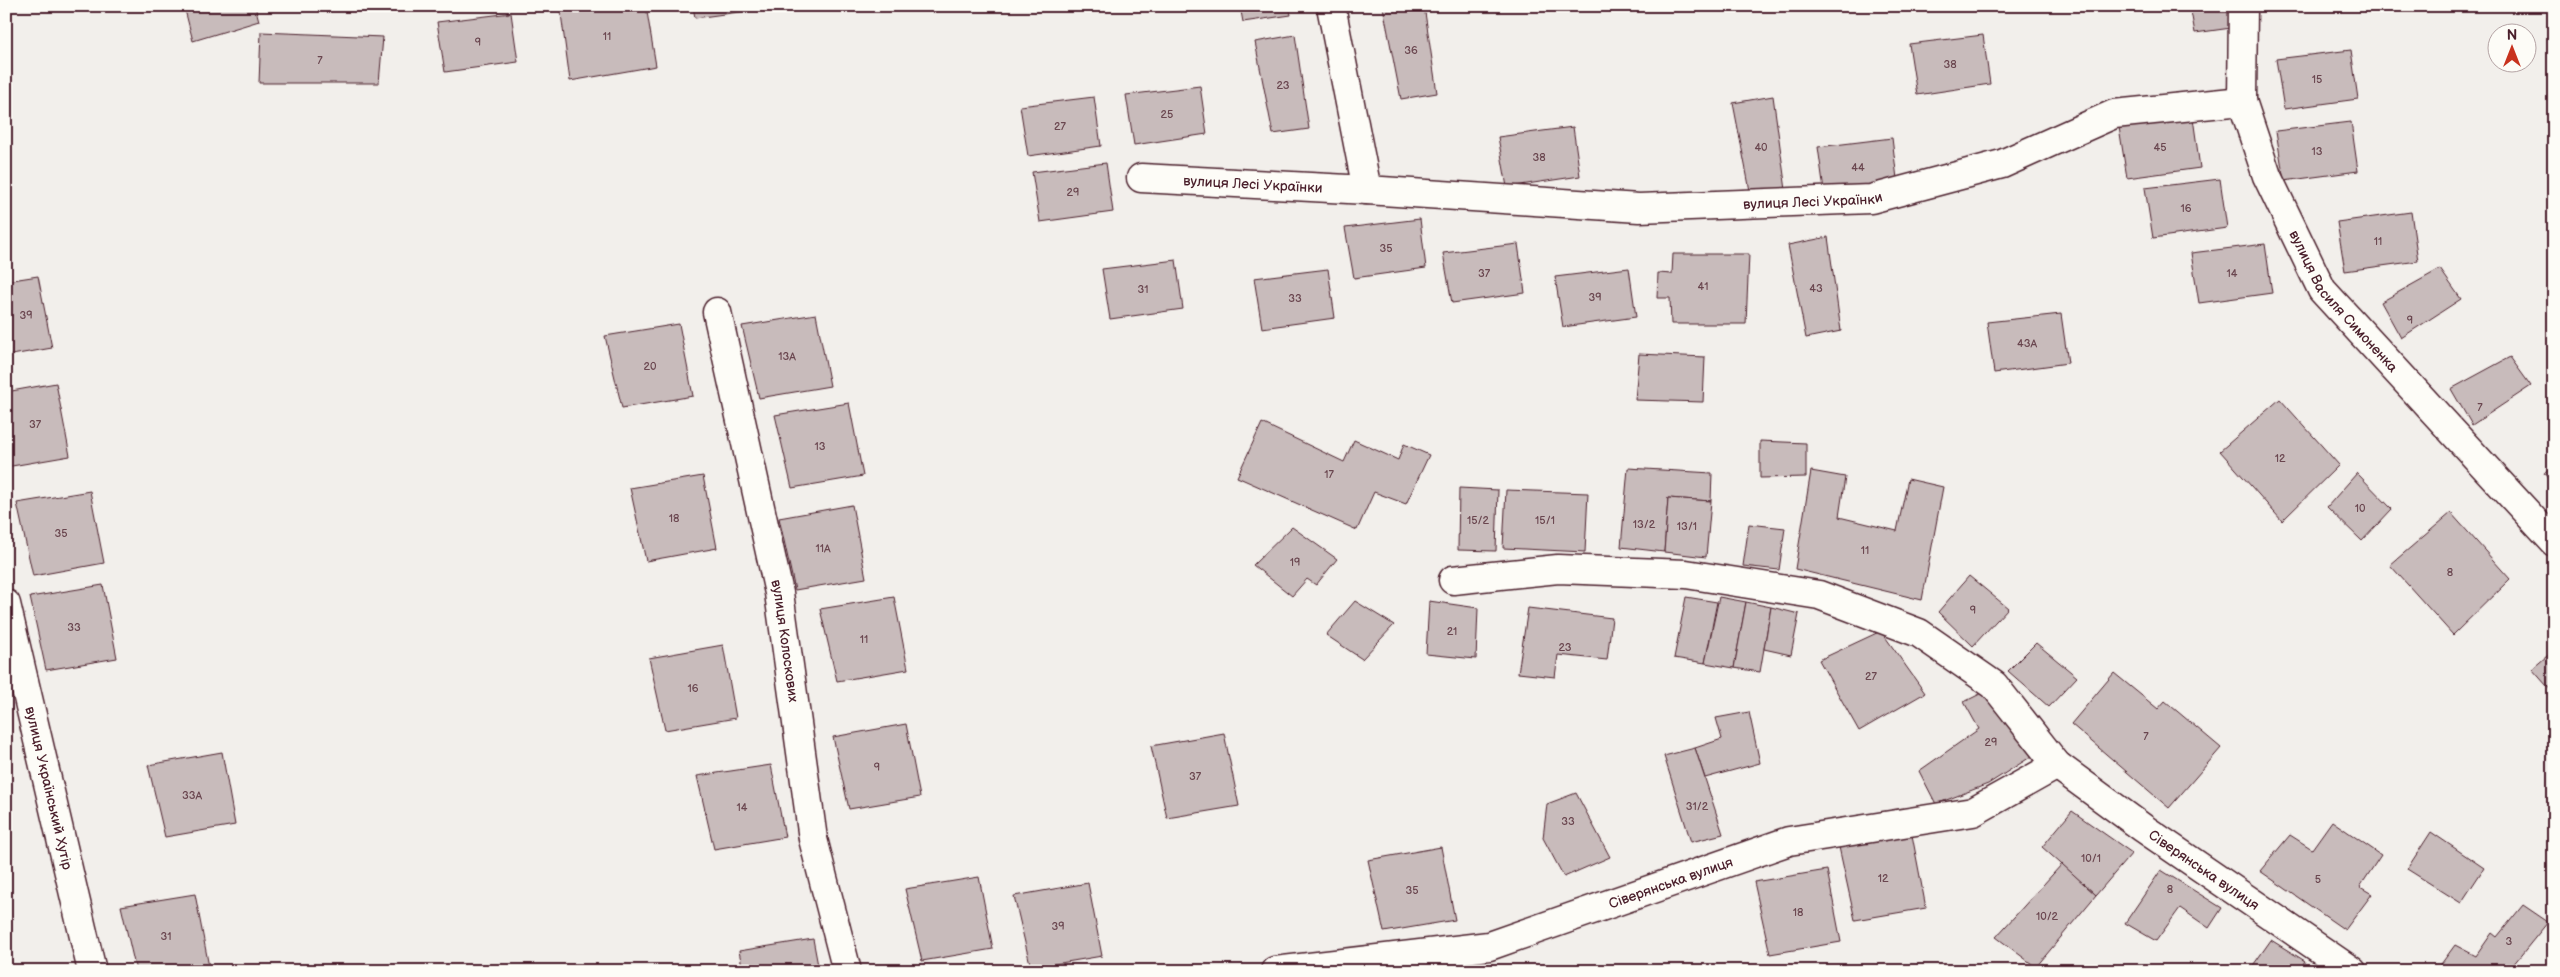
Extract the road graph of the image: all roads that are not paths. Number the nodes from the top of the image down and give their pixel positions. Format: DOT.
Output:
graph roads {
  1 [pos="1331,6"];
  2 [pos="2243,6"];
  3 [pos="2242,101"];
  4 [pos="1141,178"];
  5 [pos="1367,190"];
  6 [pos="717,312"];
  7 [pos="2554,542"];
  8 [pos="1453,580"];
  9 [pos="6,604"];
  10 [pos="2057,765"];
  11 [pos="92,971"];
  12 [pos="847,971"];
  13 [pos="1275,971"];
  14 [pos="2352,971"];
  1 -- 5 [label="street"];
  2 -- 3 [label="street, вулиця Василя Симоненка"];
  3 -- 5 [label="street, вулиця Лесі Українки"];
  3 -- 7 [label="street, вулиця Василя Симоненка"];
  4 -- 5 [label="street, вулиця Лесі Українки"];
  6 -- 12 [label="street, вулиця Колоскових"];
  8 -- 10 [label="street, Сіверянська вулиця"];
  9 -- 11 [label="street, вулиця Український Хутір"];
  10 -- 13 [label="street, Сіверянська вулиця"];
  10 -- 14 [label="street, Сіверянська вулиця"];
}
